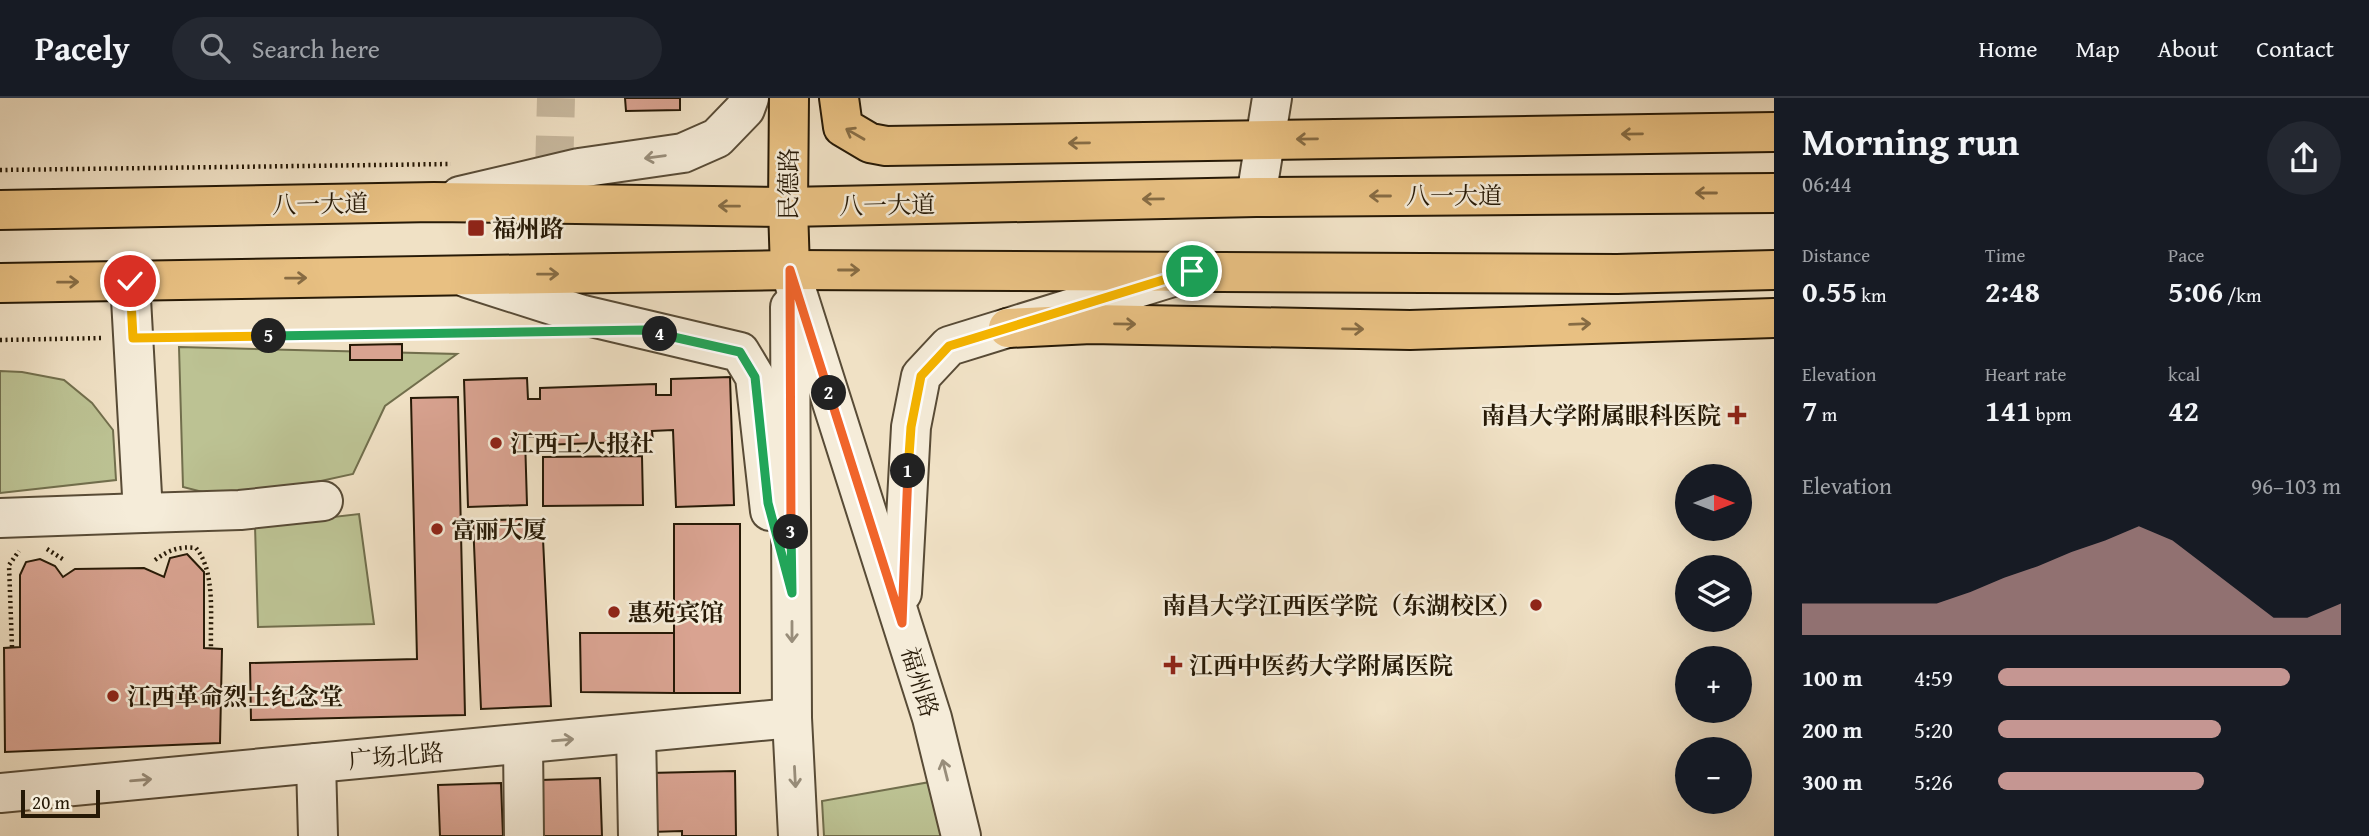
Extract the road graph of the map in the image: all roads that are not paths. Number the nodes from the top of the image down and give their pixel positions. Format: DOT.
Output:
graph roads {
  1 [pos="749,98"];
  2 [pos="789,98"];
  3 [pos="839,98"];
  4 [pos="1272,98"];
  5 [pos="1774,132"];
  6 [pos="1265,140"];
  7 [pos="1774,193"];
  8 [pos="1256,197"];
  9 [pos="434,202"];
  10 [pos="788,207"];
  11 [pos="0,209"];
  12 [pos="790,270"];
  13 [pos="1774,270"];
  14 [pos="1192,271"];
  15 [pos="459,275"];
  16 [pos="130,281"];
  17 [pos="0,283"];
  18 [pos="1774,318"];
  19 [pos="1008,328"];
  20 [pos="323,501"];
  21 [pos="143,513"];
  22 [pos="0,517"];
  23 [pos="792,593"];
  24 [pos="902,623"];
  25 [pos="792,718"];
  26 [pos="636,733"];
  27 [pos="523,744"];
  28 [pos="316,763"];
  29 [pos="0,793"];
  30 [pos="318,836"];
  31 [pos="524,836"];
  32 [pos="638,836"];
  33 [pos="797,836"];
  34 [pos="961,836"];
  1 -- 9 [label="street, one-way"];
  2 -- 10 [label="main road, 民德路"];
  6 -- 3 [label="main road, one-way"];
  4 -- 6 [label="street"];
  5 -- 6 [label="main road, one-way"];
  6 -- 8 [label="street"];
  7 -- 8 [label="main road, 八一大道, one-way"];
  8 -- 10 [label="main road, 八一大道, one-way"];
  10 -- 9 [label="main road, 八一大道, one-way"];
  9 -- 11 [label="main road, 八一大道"];
  10 -- 12 [label="main road, 民德路"];
  12 -- 14 [label="main road, one-way"];
  15 -- 12 [label="main road, one-way"];
  12 -- 23 [label="street"];
  12 -- 24 [label="street, 福州路"];
  13 -- 14 [label="main road"];
  14 -- 19 [label="street"];
  16 -- 15 [label="main road, one-way"];
  15 -- 23 [label="street"];
  17 -- 16 [label="main road, one-way"];
  16 -- 21 [label="street"];
  19 -- 18 [label="main road, one-way"];
  19 -- 24 [label="street"];
  20 -- 21 [label="street"];
  21 -- 22 [label="street"];
  23 -- 25 [label="street, one-way"];
  34 -- 24 [label="street, 福州路, one-way"];
  25 -- 26 [label="street, 广场北路"];
  25 -- 33 [label="street, one-way"];
  27 -- 26 [label="street, 广场北路, one-way"];
  26 -- 32 [label="street"];
  27 -- 28 [label="street, 广场北路"];
  27 -- 31 [label="street"];
  29 -- 28 [label="street, 广场北路, one-way"];
  28 -- 30 [label="street"];
}
